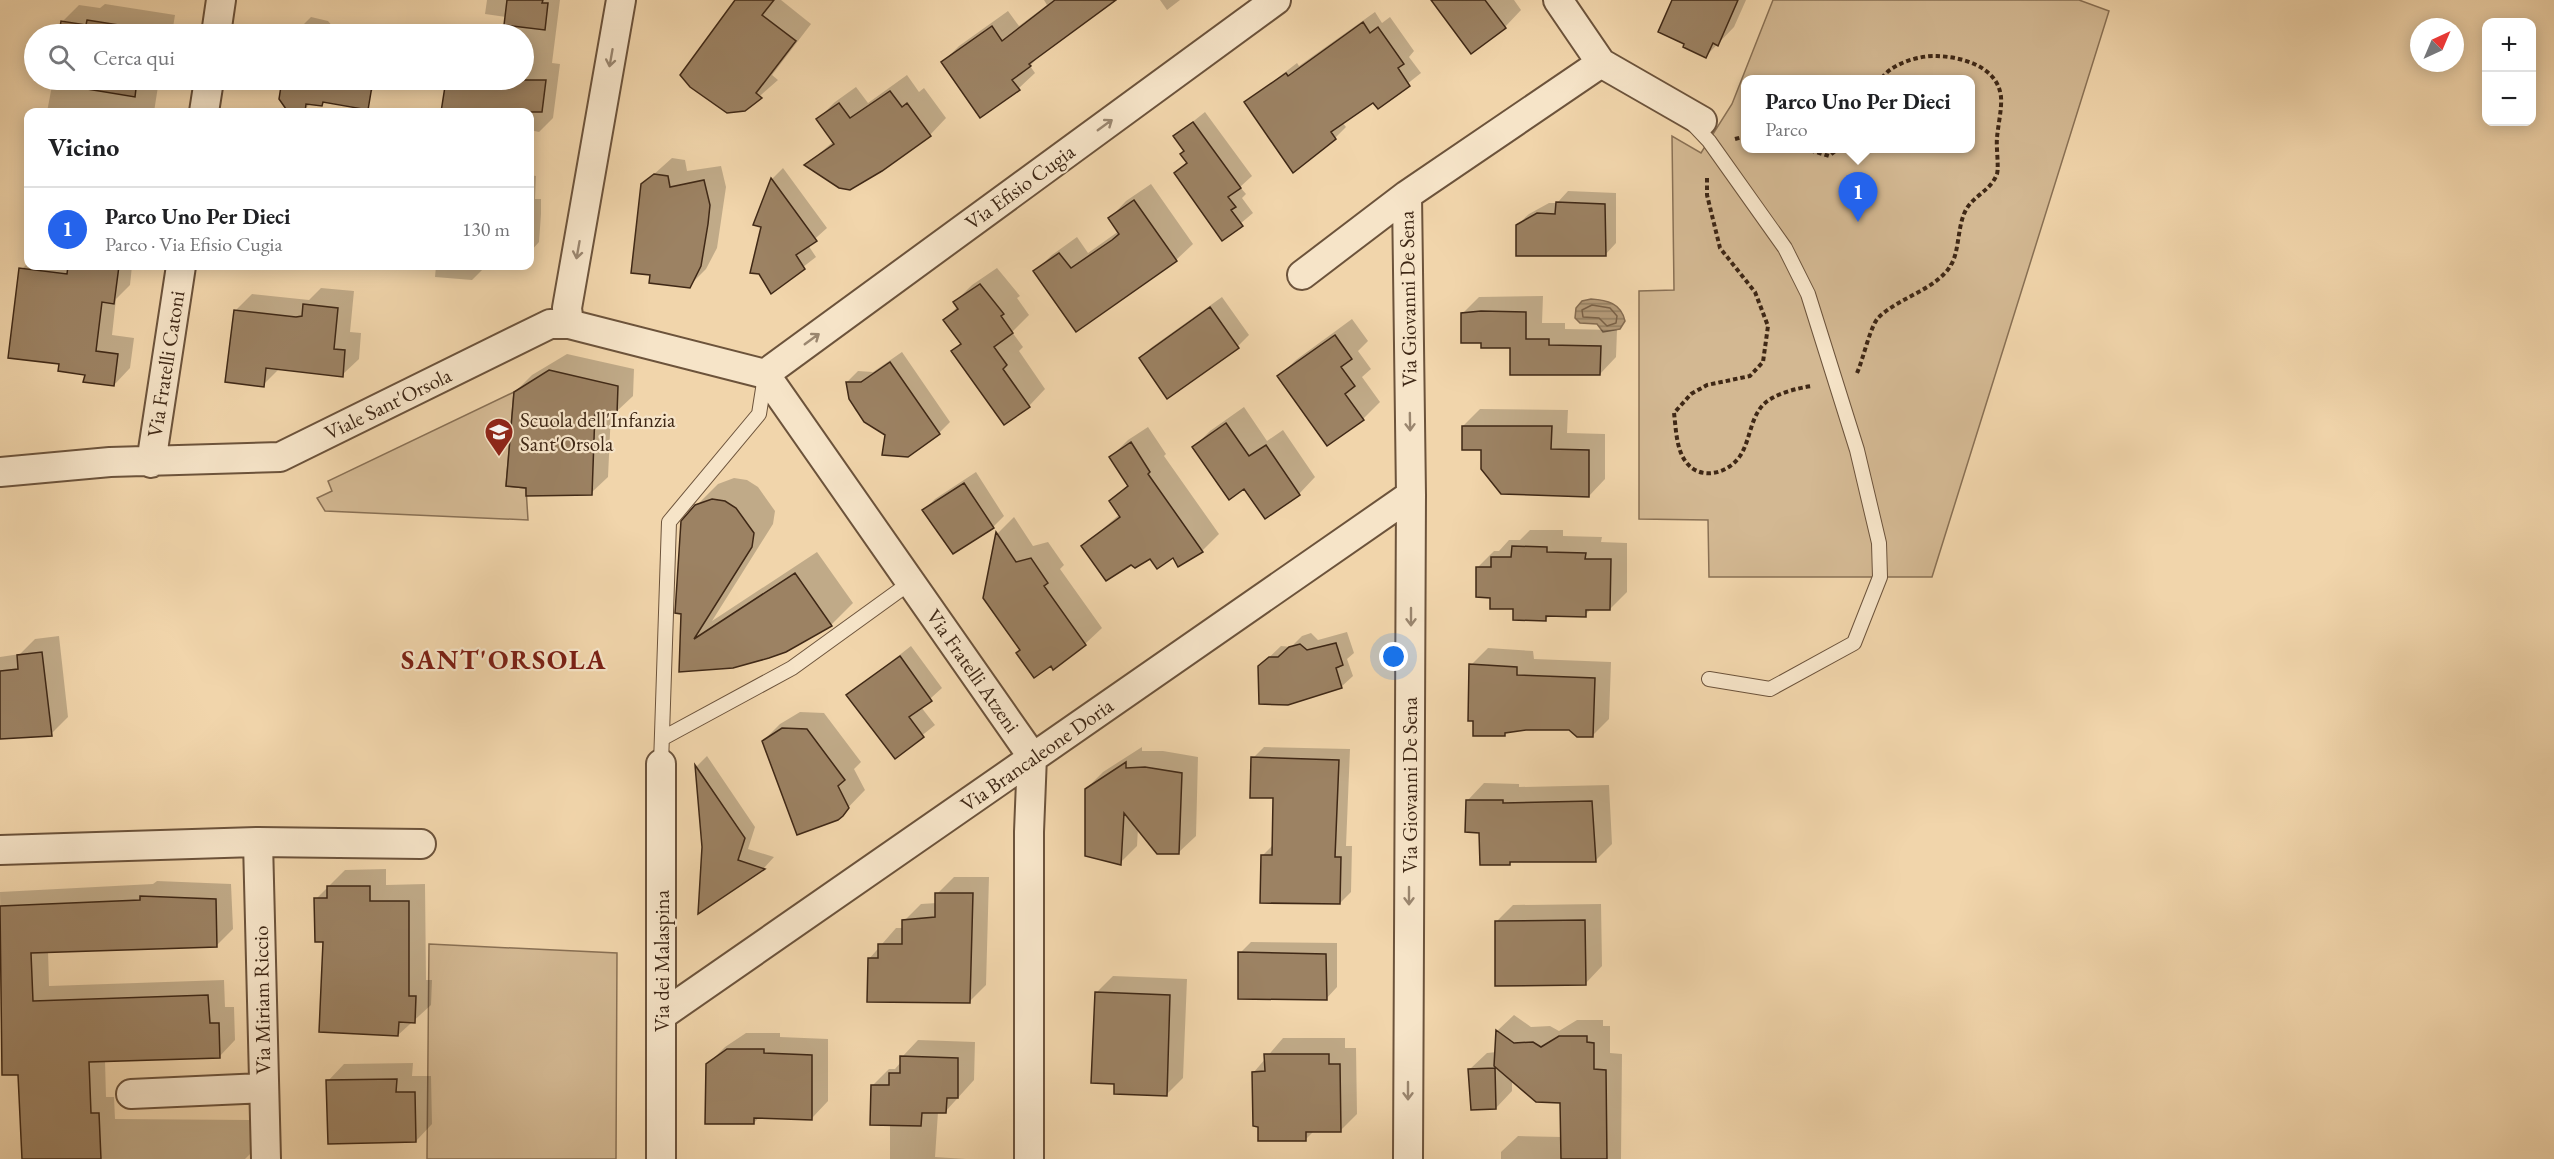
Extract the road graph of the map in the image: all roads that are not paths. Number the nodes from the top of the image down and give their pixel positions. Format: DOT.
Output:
graph roads {
  1 [pos="221,0"];
  2 [pos="621,0"];
  3 [pos="1276,0"];
  4 [pos="1558,0"];
  5 [pos="217,24"];
  6 [pos="1601,63"];
  7 [pos="207,90"];
  8 [pos="1675,106"];
  9 [pos="205,108"];
  10 [pos="1702,121"];
  11 [pos="1407,195"];
  12 [pos="180,270"];
  13 [pos="1302,274"];
  14 [pos="569,324"];
  15 [pos="765,374"];
  16 [pos="151,463"];
  17 [pos="0,472"];
  18 [pos="1411,495"];
  19 [pos="911,582"];
  20 [pos="1709,679"];
  21 [pos="662,751"];
  22 [pos="1032,756"];
  23 [pos="258,842"];
  24 [pos="421,844"];
  25 [pos="0,850"];
  26 [pos="662,1015"];
  27 [pos="264,1088"];
  28 [pos="131,1095"];
  29 [pos="266,1159"];
  30 [pos="661,1159"];
  31 [pos="1029,1159"];
  32 [pos="1408,1159"];
  1 -- 5 [label="street"];
  2 -- 14 [label="street, one-way"];
  15 -- 3 [label="street, Via Efisio Cugia, one-way"];
  4 -- 6 [label="street"];
  6 -- 8 [label="street"];
  6 -- 11 [label="street"];
  7 -- 9 [label="street"];
  8 -- 10 [label="street"];
  8 -- 20 [label="lane"];
  11 -- 13 [label="street"];
  11 -- 18 [label="street, Via Giovanni De Sena, one-way"];
  12 -- 16 [label="street, Via Fratelli Catoni"];
  14 -- 15 [label="street, Viale Sant'Orsola"];
  14 -- 16 [label="street, Viale Sant'Orsola"];
  15 -- 19 [label="street, Via Fratelli Atzeni"];
  15 -- 21 [label="lane"];
  16 -- 17 [label="street, Viale Sant'Orsola"];
  18 -- 22 [label="street, Via Brancaleone Doria"];
  18 -- 32 [label="street, Via Giovanni De Sena, one-way"];
  19 -- 21 [label="lane"];
  19 -- 22 [label="street, Via Fratelli Atzeni"];
  21 -- 26 [label="street, Via dei Malaspina"];
  22 -- 26 [label="street, Via Brancaleone Doria"];
  22 -- 31 [label="street, Via Fratelli Atzeni"];
  23 -- 24 [label="street"];
  23 -- 25 [label="street"];
  23 -- 27 [label="street, Via Miriam Riccio"];
  26 -- 30 [label="street, Via dei Malaspina"];
  27 -- 28 [label="street"];
  27 -- 29 [label="street, Via Miriam Riccio"];
}
